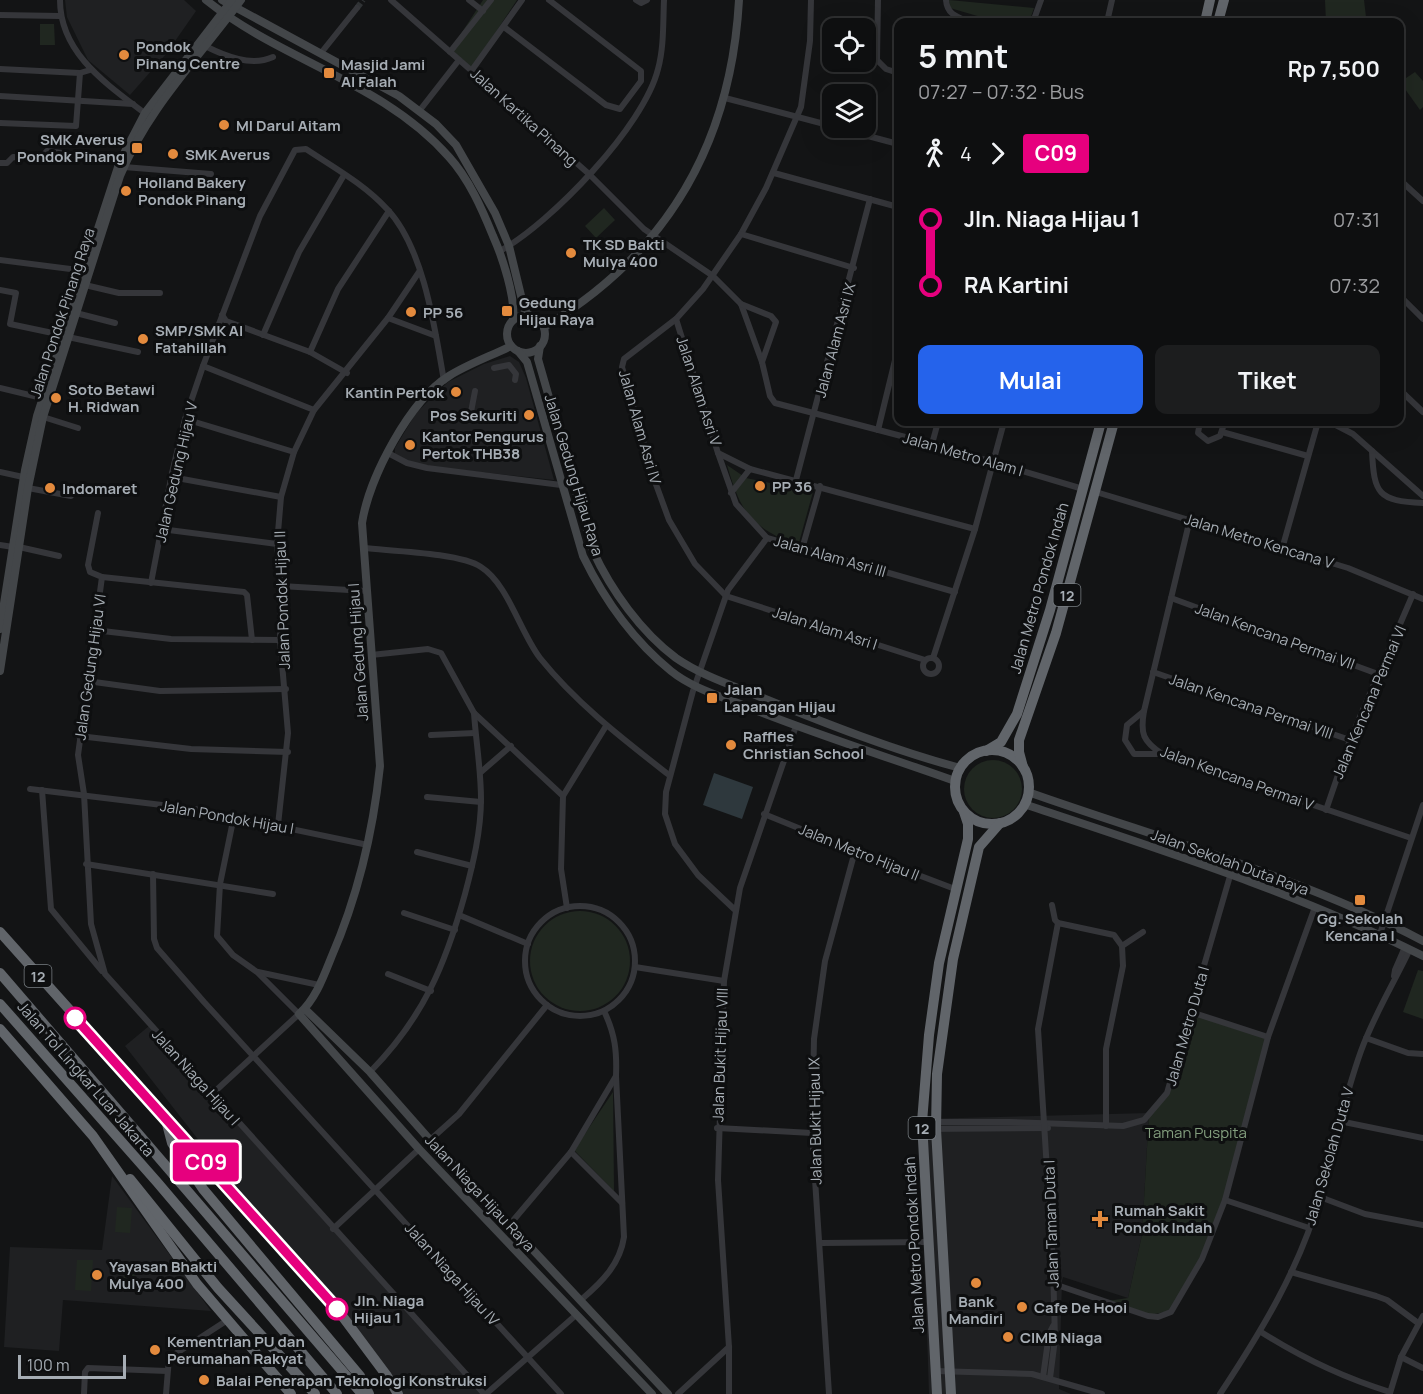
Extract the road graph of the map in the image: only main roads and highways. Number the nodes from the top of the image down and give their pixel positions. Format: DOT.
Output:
graph roads {
  1 [pos="206,0"];
  2 [pos="241,0"];
  3 [pos="739,0"];
  4 [pos="1210,0"];
  5 [pos="1224,0"];
  6 [pos="229,3"];
  7 [pos="225,16"];
  8 [pos="1205,18"];
  9 [pos="1219,18"];
  10 [pos="340,63"];
  11 [pos="336,74"];
  12 [pos="147,115"];
  13 [pos="87,271"];
  14 [pos="528,315"];
  15 [pos="513,320"];
  16 [pos="544,327"];
  17 [pos="65,336"];
  18 [pos="540,346"];
  19 [pos="514,349"];
  20 [pos="1100,426"];
  21 [pos="1113,426"];
  22 [pos="27,477"];
  23 [pos="16,547"];
  24 [pos="2,627"];
  25 [pos="0,671"];
  26 [pos="986,751"];
  27 [pos="943,764"];
  28 [pos="1023,767"];
  29 [pos="960,768"];
  30 [pos="939,776"];
  31 [pos="955,781"];
  32 [pos="1028,792"];
  33 [pos="1048,799"];
  34 [pos="1024,804"];
  35 [pos="1043,810"];
  36 [pos="964,812"];
  37 [pos="1000,823"];
  38 [pos="1,936"];
  39 [pos="1423,941"];
  40 [pos="1423,956"];
  41 [pos="0,973"];
  42 [pos="0,1004"];
  43 [pos="302,1011"];
  44 [pos="0,1029"];
  45 [pos="401,1108"];
  46 [pos="391,1117"];
  47 [pos="166,1119"];
  48 [pos="116,1168"];
  49 [pos="636,1358"];
  50 [pos="626,1367"];
  51 [pos="291,1394"];
  52 [pos="315,1394"];
  53 [pos="337,1394"];
  54 [pos="362,1394"];
  55 [pos="369,1394"];
  56 [pos="398,1394"];
  57 [pos="652,1394"];
  58 [pos="668,1394"];
  59 [pos="937,1394"];
  60 [pos="951,1394"];
  1 -- 7 [label="main road"];
  2 -- 6 [label="main road, Jalan Pondok Pinang Raya"];
  3 -- 16 [label="main road"];
  4 -- 8 [label="highway"];
  5 -- 9 [label="highway"];
  6 -- 7 [label="main road, Jalan Pondok Pinang Raya"];
  6 -- 10 [label="main road"];
  7 -- 11 [label="main road"];
  7 -- 12 [label="main road, Jalan Pondok Pinang Raya"];
  7 -- 12 [label="main road, Jalan Pondok Pinang Raya"];
  10 -- 11 [label="main road"];
  10 -- 14 [label="main road"];
  11 -- 15 [label="main road"];
  12 -- 13 [label="main road, Jalan Pondok Pinang Raya"];
  13 -- 17 [label="main road, Jalan Pondok Pinang Raya"];
  13 -- 17 [label="main road, Jalan Pondok Pinang Raya"];
  14 -- 15 [label="main road"];
  14 -- 16 [label="main road"];
  15 -- 19 [label="main road"];
  16 -- 18 [label="main road"];
  17 -- 22 [label="main road, Jalan Pondok Pinang Raya"];
  18 -- 19 [label="main road"];
  18 -- 27 [label="main road, Jalan Gedung Hijau Raya"];
  19 -- 30 [label="main road, Jalan Gedung Hijau Raya"];
  19 -- 43 [label="main road, Jalan Gedung Hijau I"];
  20 -- 26 [label="highway, Jalan Metro Pondok Indah / 12"];
  21 -- 28 [label="highway, Jalan Metro Pondok Indah / 12"];
  22 -- 23 [label="main road, Jalan Pondok Pinang Raya"];
  22 -- 23 [label="main road, Jalan Pondok Pinang Raya"];
  23 -- 24 [label="main road, Jalan Pondok Pinang Raya"];
  24 -- 25 [label="main road, Jalan Pondok Pinang Raya"];
  26 -- 28 [label="highway"];
  26 -- 29 [label="highway, 12"];
  27 -- 29 [label="main road, Jalan Gedung Hijau Raya"];
  27 -- 30 [label="main road"];
  28 -- 32 [label="highway, 12"];
  29 -- 31 [label="highway"];
  30 -- 31 [label="main road, Jalan Gedung Hijau Raya"];
  31 -- 36 [label="highway, 12"];
  32 -- 33 [label="main road, Jalan Sekolah Duta Raya"];
  32 -- 34 [label="highway, 12"];
  33 -- 35 [label="main road"];
  33 -- 39 [label="main road, Jalan Sekolah Duta Raya"];
  34 -- 35 [label="main road, Jalan Sekolah Duta Raya"];
  34 -- 37 [label="highway, 12"];
  35 -- 40 [label="main road, Jalan Sekolah Duta Raya"];
  36 -- 37 [label="highway"];
  36 -- 59 [label="highway, Jalan Metro Pondok Indah / 12"];
  37 -- 60 [label="highway, Jalan Metro Pondok Indah / 12"];
  38 -- 47 [label="highway, 12"];
  41 -- 54 [label="highway, Jalan Tol Lingkar Luar Jakarta"];
  42 -- 53 [label="highway, Jalan Tol Lingkar Luar Jakarta"];
  43 -- 45 [label="main road, Jalan Niaga Hijau Raya"];
  43 -- 46 [label="main road, Jalan Niaga Hijau Raya"];
  44 -- 48 [label="highway"];
  45 -- 46 [label="main road"];
  45 -- 49 [label="main road, Jalan Niaga Hijau Raya"];
  46 -- 50 [label="main road, Jalan Niaga Hijau Raya"];
  47 -- 55 [label="highway"];
  47 -- 56 [label="highway, 12"];
  48 -- 51 [label="highway"];
  48 -- 52 [label="highway"];
  49 -- 50 [label="main road"];
  49 -- 58 [label="main road, Jalan Niaga Hijau Raya"];
  50 -- 57 [label="main road, Jalan Niaga Hijau Raya"];
}
